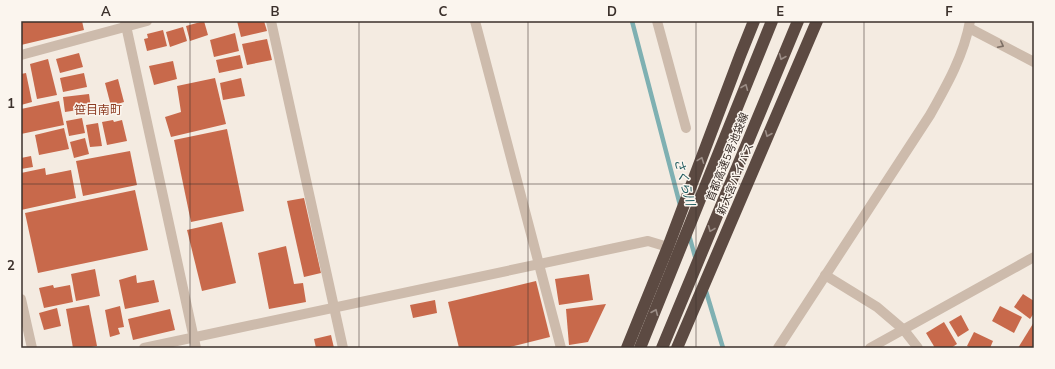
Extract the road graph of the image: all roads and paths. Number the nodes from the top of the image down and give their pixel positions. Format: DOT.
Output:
graph roads {
  1 [pos="148,21"];
  2 [pos="271,21"];
  3 [pos="475,21"];
  4 [pos="657,21"];
  5 [pos="754,21"];
  6 [pos="772,21"];
  7 [pos="798,21"];
  8 [pos="817,21"];
  9 [pos="126,24"];
  10 [pos="969,25"];
  11 [pos="21,55"];
  12 [pos="1034,62"];
  13 [pos="686,128"];
  14 [pos="668,247"];
  15 [pos="1034,257"];
  16 [pos="539,265"];
  17 [pos="826,275"];
  18 [pos="21,299"];
  19 [pos="334,308"];
  20 [pos="904,330"];
  21 [pos="193,338"];
  22 [pos="32,348"];
  23 [pos="144,348"];
  24 [pos="196,348"];
  25 [pos="343,348"];
  26 [pos="561,348"];
  27 [pos="627,348"];
  28 [pos="640,348"];
  29 [pos="662,348"];
  30 [pos="677,348"];
  31 [pos="778,348"];
  32 [pos="870,348"];
  33 [pos="918,348"];
  1 -- 9 [label="street"];
  2 -- 19 [label="street"];
  3 -- 16 [label="street"];
  4 -- 13 [label="street"];
  14 -- 5 [label="highway, one-way"];
  28 -- 6 [label="highway, 首都高速5号池袋線, one-way"];
  7 -- 29 [label="highway, 首都高速5号池袋線, one-way"];
  8 -- 30 [label="highway, 新大宮バイパス, one-way"];
  9 -- 11 [label="street"];
  9 -- 21 [label="street"];
  10 -- 12 [label="street, one-way"];
  10 -- 17 [label="street"];
  14 -- 16 [label="street"];
  14 -- 27 [label="highway"];
  15 -- 20 [label="street"];
  16 -- 19 [label="street"];
  16 -- 26 [label="street"];
  17 -- 20 [label="street"];
  17 -- 31 [label="street"];
  18 -- 22 [label="street"];
  19 -- 21 [label="street"];
  19 -- 25 [label="street"];
  20 -- 32 [label="street"];
  20 -- 33 [label="street"];
  21 -- 23 [label="street"];
  21 -- 24 [label="street"];
}
